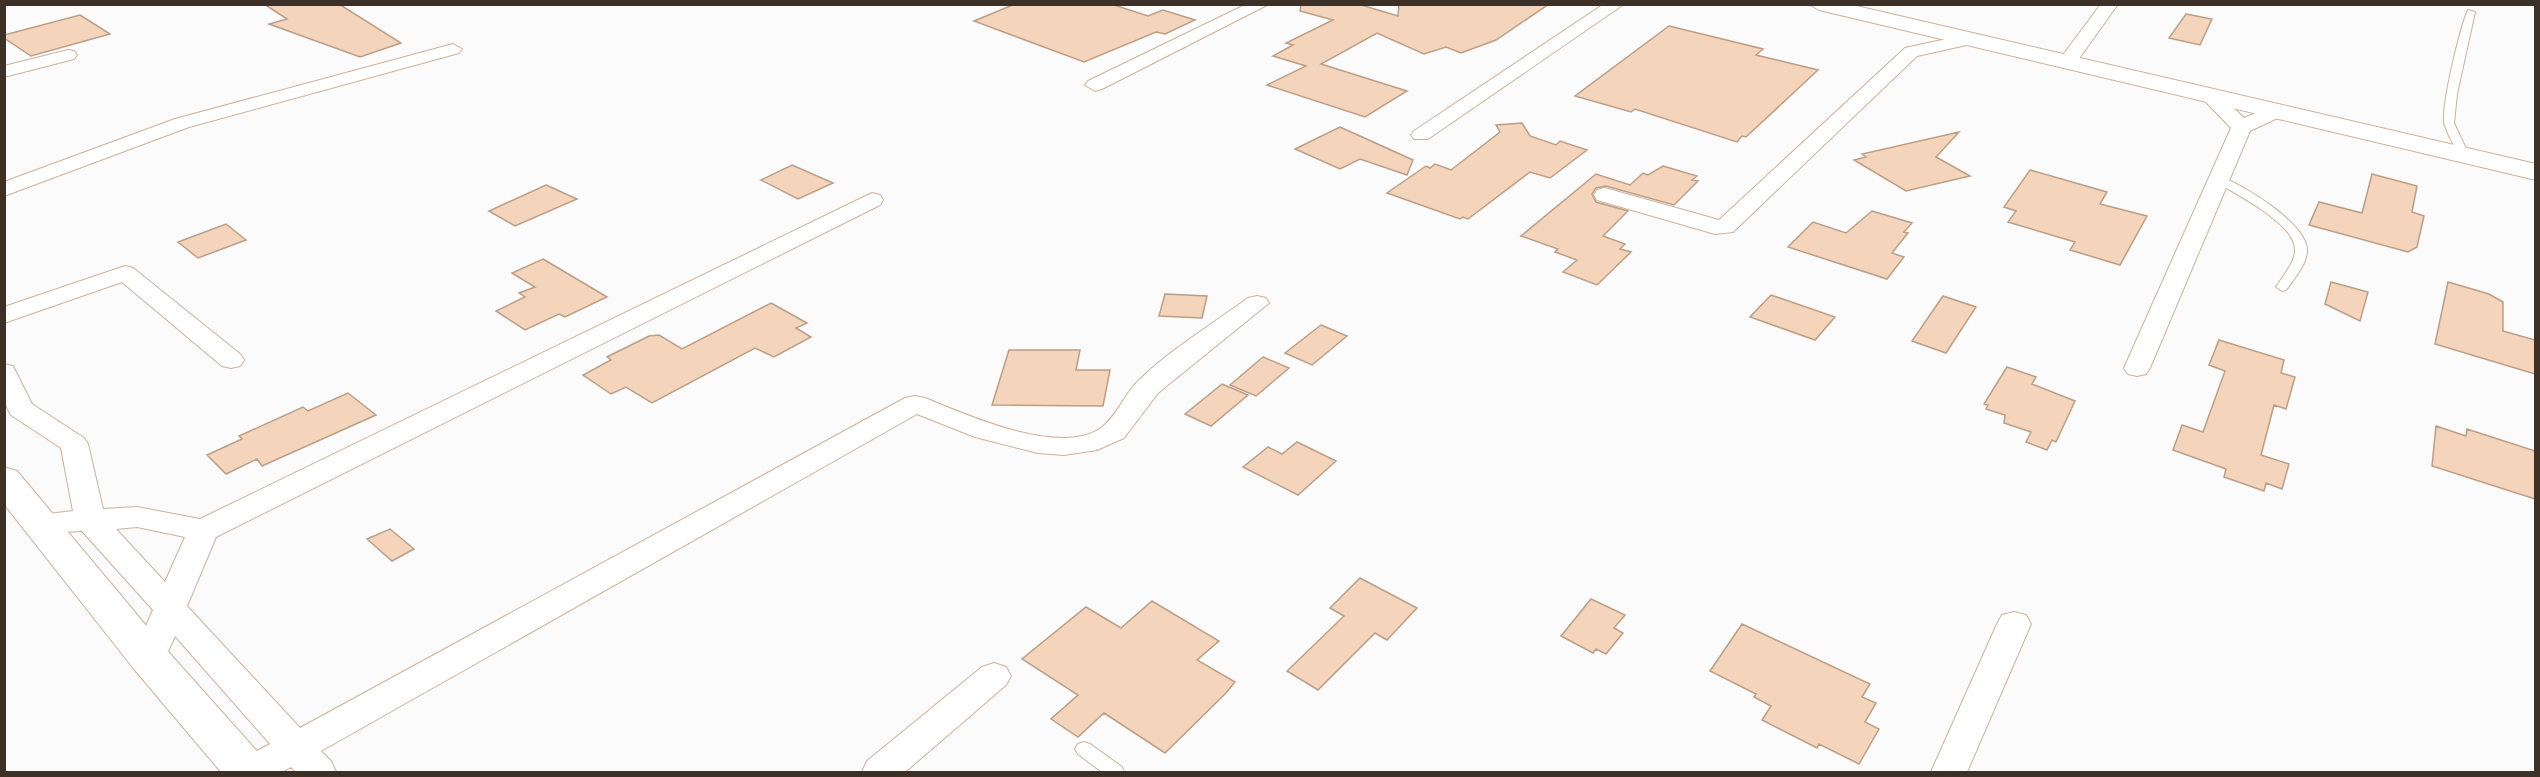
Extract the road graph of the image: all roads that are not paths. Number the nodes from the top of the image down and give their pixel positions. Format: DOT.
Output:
graph roads {
  1 [pos="1262,4"];
  2 [pos="1616,4"];
  3 [pos="1819,4"];
  4 [pos="2110,4"];
  5 [pos="2470,12"];
  6 [pos="1896,23"];
  7 [pos="1965,40"];
  8 [pos="453,49"];
  9 [pos="1911,52"];
  10 [pos="68,55"];
  11 [pos="2066,63"];
  12 [pos="4,72"];
  13 [pos="1095,85"];
  14 [pos="2212,98"];
  15 [pos="2275,112"];
  16 [pos="2241,127"];
  17 [pos="1421,135"];
  18 [pos="2463,155"];
  19 [pos="2535,172"];
  20 [pos="2220,180"];
  21 [pos="4,190"];
  22 [pos="1605,195"];
  23 [pos="872,200"];
  24 [pos="2282,287"];
  25 [pos="1257,303"];
  26 [pos="4,316"];
  27 [pos="231,360"];
  28 [pos="2137,368"];
  29 [pos="4,372"];
  30 [pos="4,479"];
  31 [pos="90,520"];
  32 [pos="42,523"];
  33 [pos="203,530"];
  34 [pos="170,608"];
  35 [pos="2014,624"];
  36 [pos="149,658"];
  37 [pos="994,676"];
  38 [pos="296,747"];
  39 [pos="1083,749"];
  40 [pos="249,772"];
  41 [pos="318,772"];
  42 [pos="880,772"];
  43 [pos="1115,772"];
  44 [pos="1948,772"];
  1 -- 13 [label="street"];
  2 -- 17 [label="street"];
  3 -- 6 [label="street"];
  4 -- 11 [label="street"];
  5 -- 18 [label="lane"];
  6 -- 7 [label="street"];
  6 -- 9 [label="street"];
  7 -- 9 [label="street"];
  7 -- 11 [label="street"];
  8 -- 21 [label="street"];
  9 -- 22 [label="street"];
  10 -- 12 [label="street"];
  11 -- 14 [label="street"];
  14 -- 15 [label="street"];
  14 -- 16 [label="street"];
  15 -- 16 [label="street"];
  15 -- 18 [label="street"];
  16 -- 20 [label="street"];
  18 -- 19 [label="street"];
  20 -- 24 [label="lane"];
  20 -- 28 [label="street"];
  23 -- 33 [label="street"];
  25 -- 38 [label="street"];
  26 -- 27 [label="street"];
  29 -- 31 [label="street"];
  30 -- 32 [label="street"];
  31 -- 32 [label="street"];
  31 -- 33 [label="street"];
  31 -- 34 [label="street"];
  32 -- 36 [label="street"];
  33 -- 34 [label="street"];
  34 -- 36 [label="street"];
  34 -- 38 [label="street"];
  35 -- 44 [label="street"];
  36 -- 40 [label="street"];
  37 -- 42 [label="street"];
  38 -- 40 [label="street"];
  38 -- 41 [label="street"];
  39 -- 43 [label="lane"];
}
